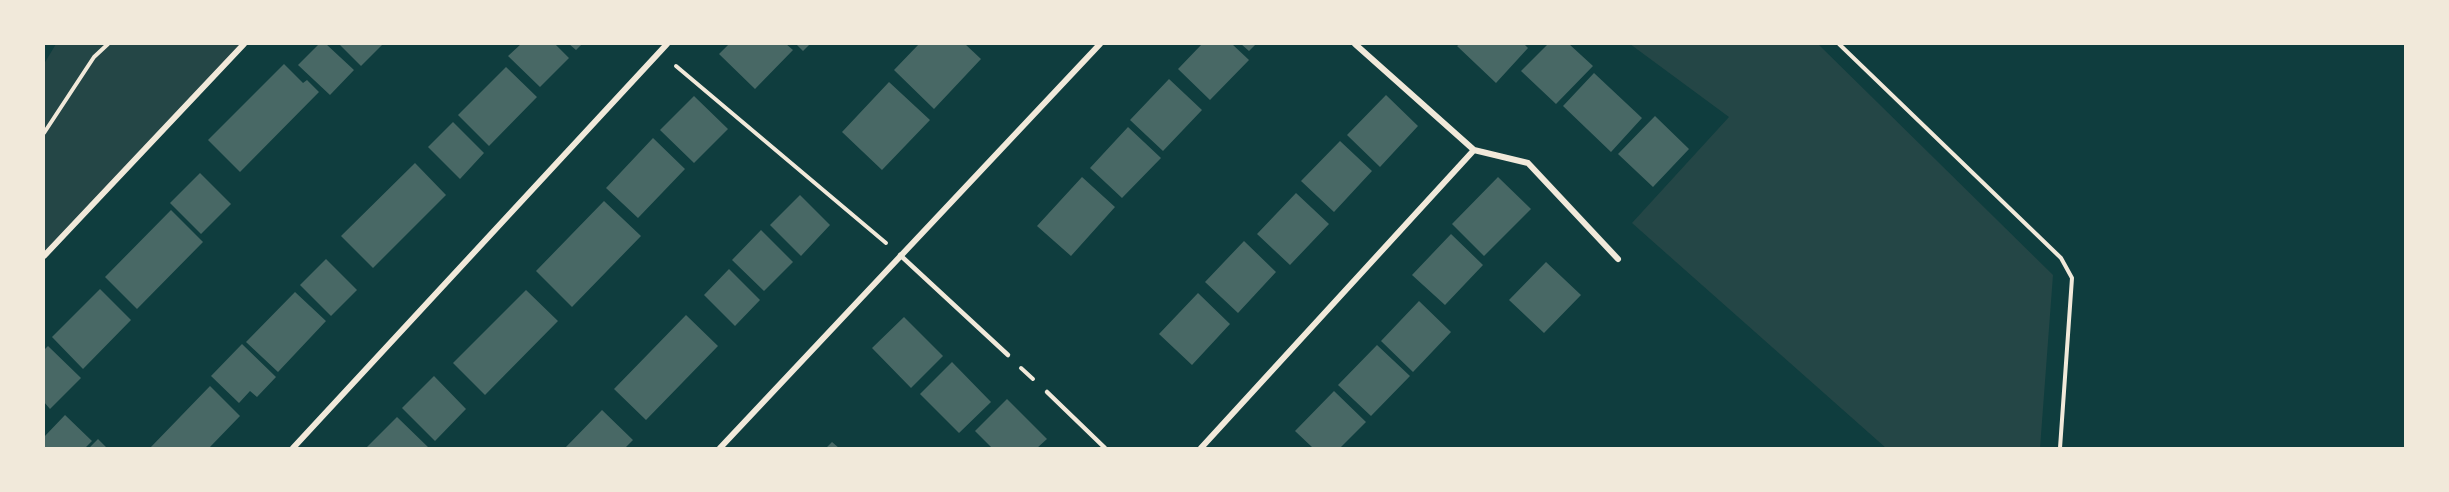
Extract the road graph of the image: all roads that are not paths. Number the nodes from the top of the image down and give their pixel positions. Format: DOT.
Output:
graph roads {
  1 [pos="244,44"];
  2 [pos="668,44"];
  3 [pos="1100,44"];
  4 [pos="1355,44"];
  5 [pos="1474,150"];
  6 [pos="900,255"];
  7 [pos="44,256"];
  8 [pos="1618,259"];
  9 [pos="1008,355"];
  10 [pos="1047,392"];
  11 [pos="293,448"];
  12 [pos="720,448"];
  13 [pos="1105,448"];
  14 [pos="1201,448"];
  1 -- 7 [label="street"];
  2 -- 11 [label="street"];
  3 -- 6 [label="street"];
  4 -- 5 [label="street"];
  5 -- 8 [label="street"];
  5 -- 14 [label="street"];
  6 -- 9 [label="lane"];
  6 -- 12 [label="street"];
  10 -- 13 [label="lane"];
}
